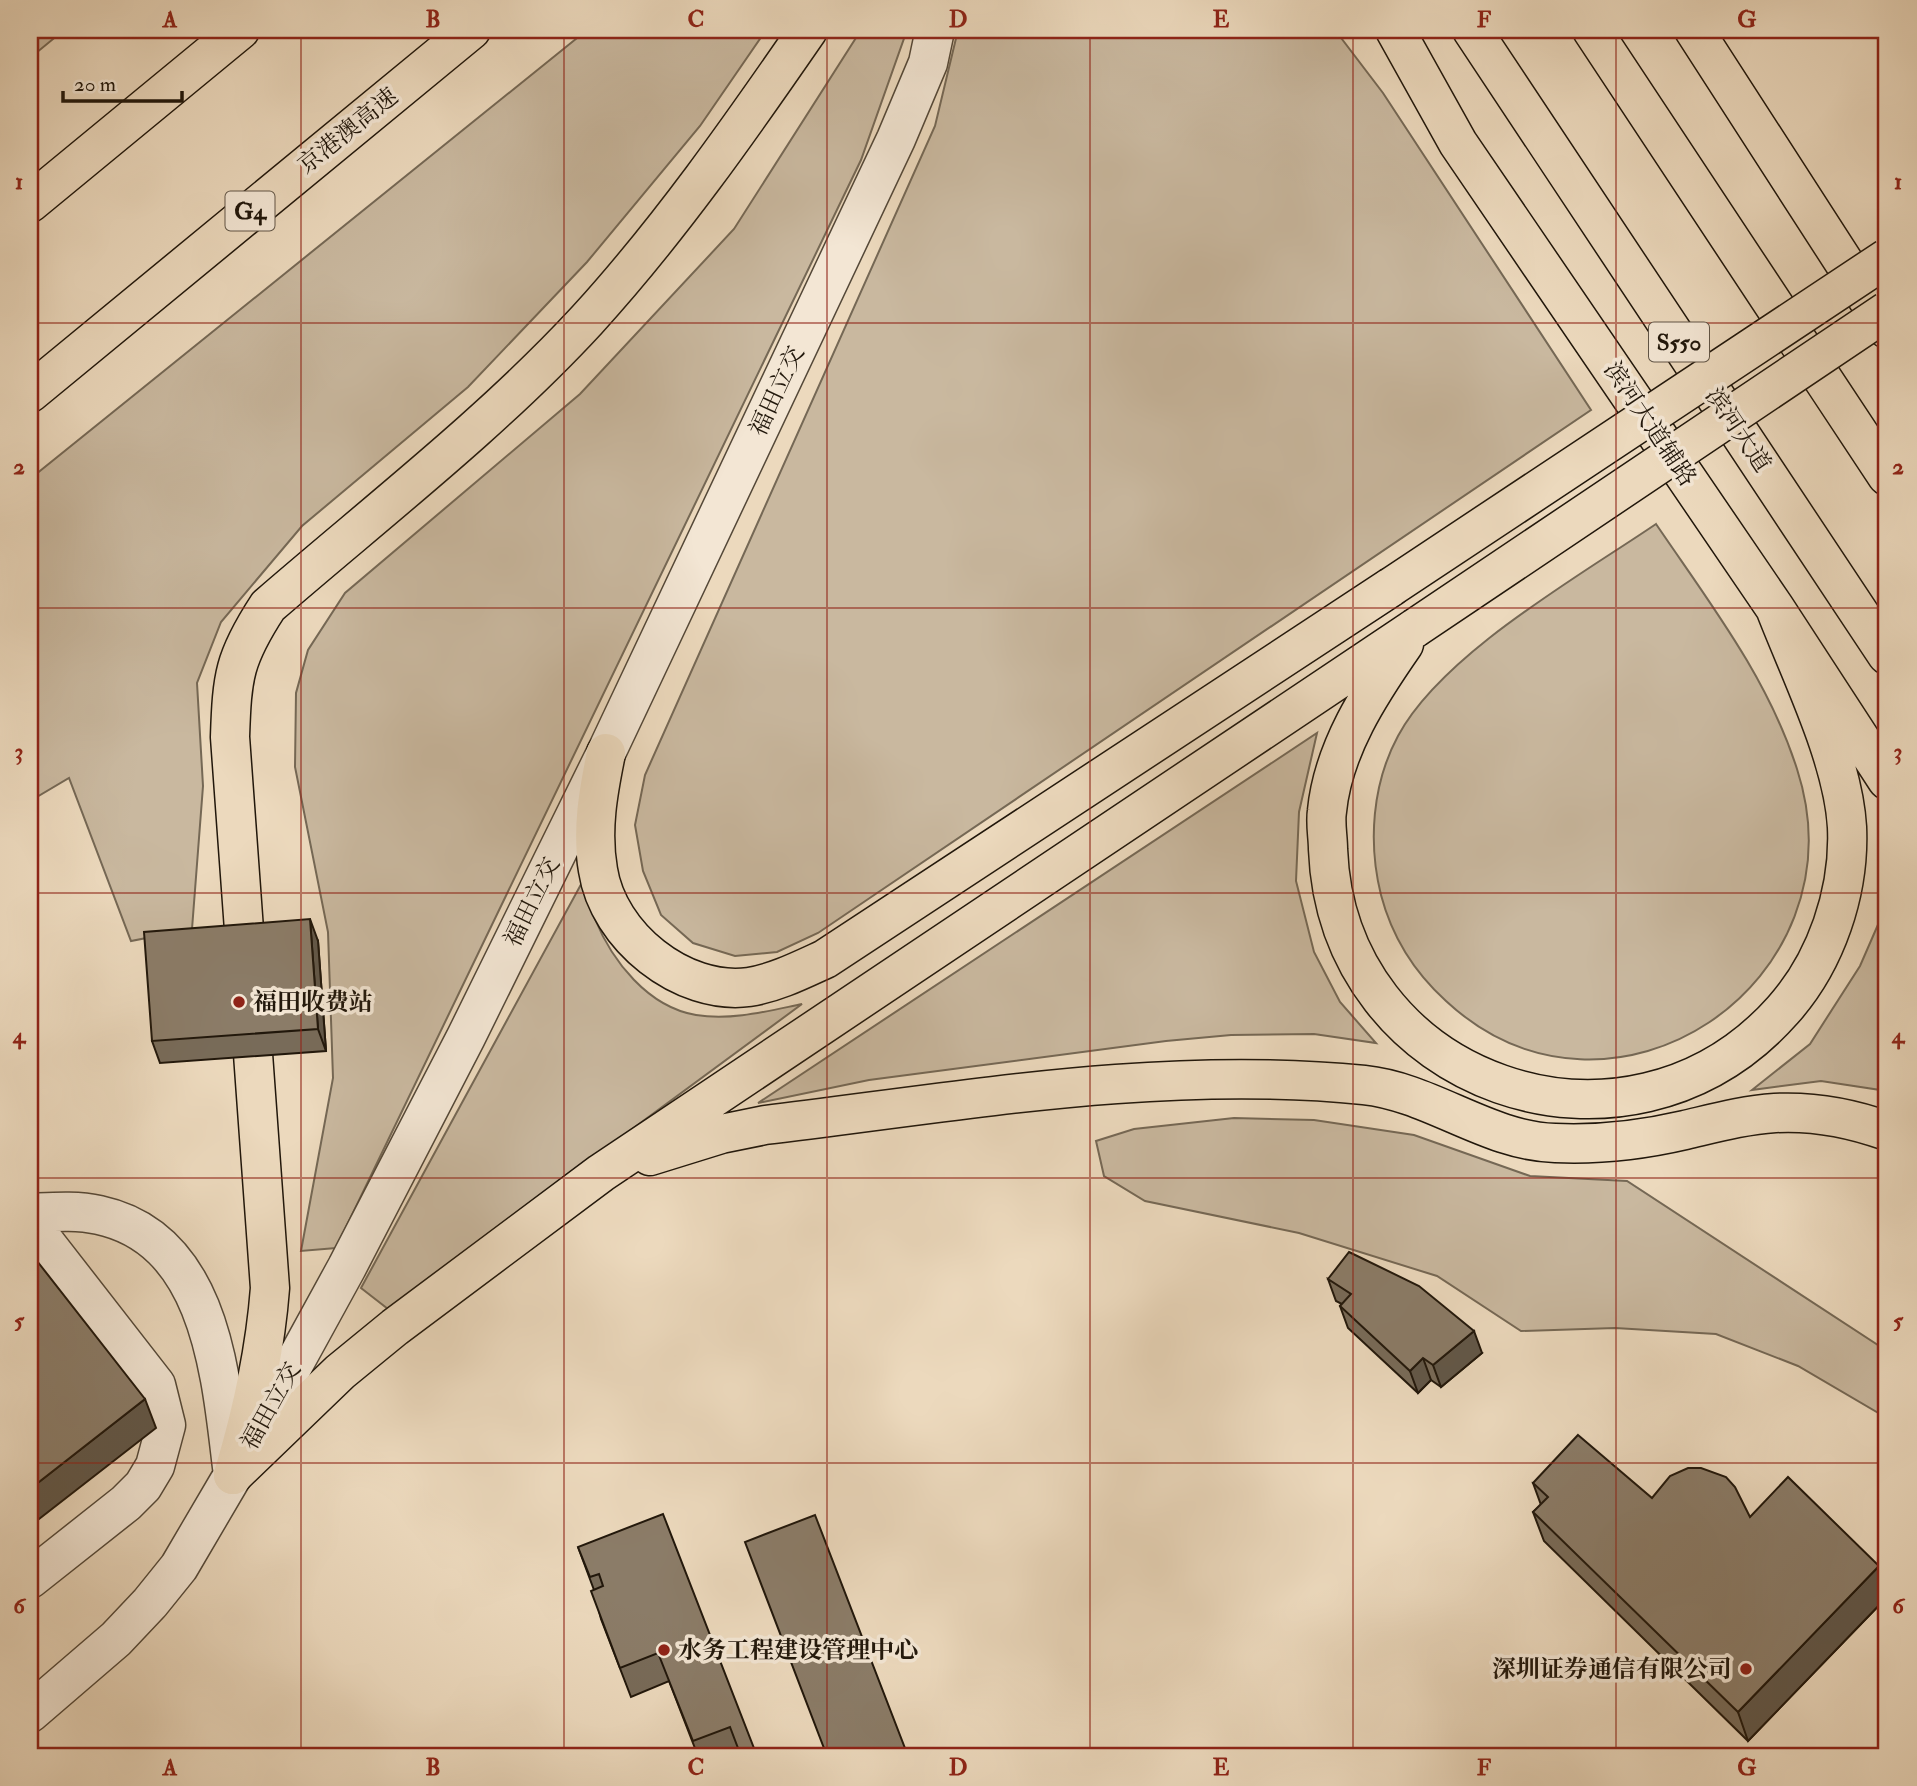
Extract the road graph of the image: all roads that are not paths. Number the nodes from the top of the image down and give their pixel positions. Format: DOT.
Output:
graph roads {
  1 [pos="240,30"];
  2 [pos="471,30"];
  3 [pos="808,30"];
  4 [pos="935,30"];
  5 [pos="1379,30"];
  6 [pos="1395,30"];
  7 [pos="1472,30"];
  8 [pos="1592,30"];
  9 [pos="1694,30"];
  10 [pos="1413,67"];
  11 [pos="30,203"];
  12 [pos="1887,258"];
  13 [pos="1887,311"];
  14 [pos="1887,329"];
  15 [pos="30,393"];
  16 [pos="1887,476"];
  17 [pos="1775,608"];
  18 [pos="1415,628"];
  19 [pos="1887,655"];
  20 [pos="606,753"];
  21 [pos="1887,780"];
  22 [pos="1887,1131"];
  23 [pos="601,1173"];
  24 [pos="30,1213"];
  25 [pos="30,1223"];
  26 [pos="233,1475"];
  27 [pos="30,1579"];
  28 [pos="30,1713"];
  1 -- 11 [label="main road"];
  2 -- 15 [label="main road, 京港澳高速 / G4"];
  3 -- 26 [label="main road"];
  4 -- 20 [label="street, 福田立交"];
  5 -- 10 [label="main road, 滨河大道辅路"];
  6 -- 10 [label="main road, 滨河大道辅路"];
  7 -- 19 [label="main road, 滨河大道 / S550"];
  8 -- 16 [label="main road"];
  9 -- 14 [label="main road"];
  10 -- 17 [label="main road, 滨河大道辅路"];
  12 -- 20 [label="main road, bridge"];
  13 -- 18 [label="main road, bridge"];
  17 -- 18 [label="main road"];
  17 -- 21 [label="main road, 滨河大道辅路"];
  18 -- 23 [label="main road"];
  20 -- 26 [label="street, 福田立交"];
  22 -- 23 [label="main road"];
  23 -- 26 [label="main road"];
  24 -- 26 [label="street"];
  25 -- 27 [label="street"];
  26 -- 28 [label="street, 福田立交"];
}
